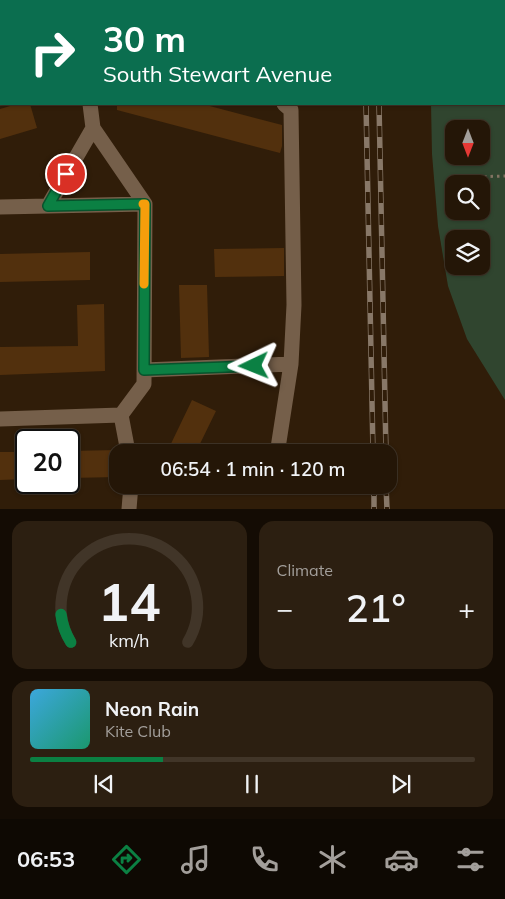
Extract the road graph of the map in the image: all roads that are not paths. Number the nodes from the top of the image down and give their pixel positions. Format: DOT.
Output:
graph roads {
  1 [pos="90,105"];
  2 [pos="285,105"];
  3 [pos="93,128"];
  4 [pos="145,204"];
  5 [pos="48,206"];
  6 [pos="0,207"];
  7 [pos="291,364"];
  8 [pos="144,377"];
  9 [pos="121,415"];
  10 [pos="0,419"];
  11 [pos="126,444"];
  12 [pos="279,444"];
  13 [pos="130,494"];
  14 [pos="129,509"];
  1 -- 3 [label="street"];
  2 -- 7 [label="street"];
  3 -- 4 [label="street"];
  3 -- 5 [label="street"];
  4 -- 5 [label="street"];
  4 -- 8 [label="street"];
  5 -- 6 [label="street"];
  7 -- 8 [label="street"];
  7 -- 12 [label="street"];
  8 -- 9 [label="street"];
  9 -- 10 [label="street"];
  9 -- 11 [label="street"];
  13 -- 14 [label="street"];
}
